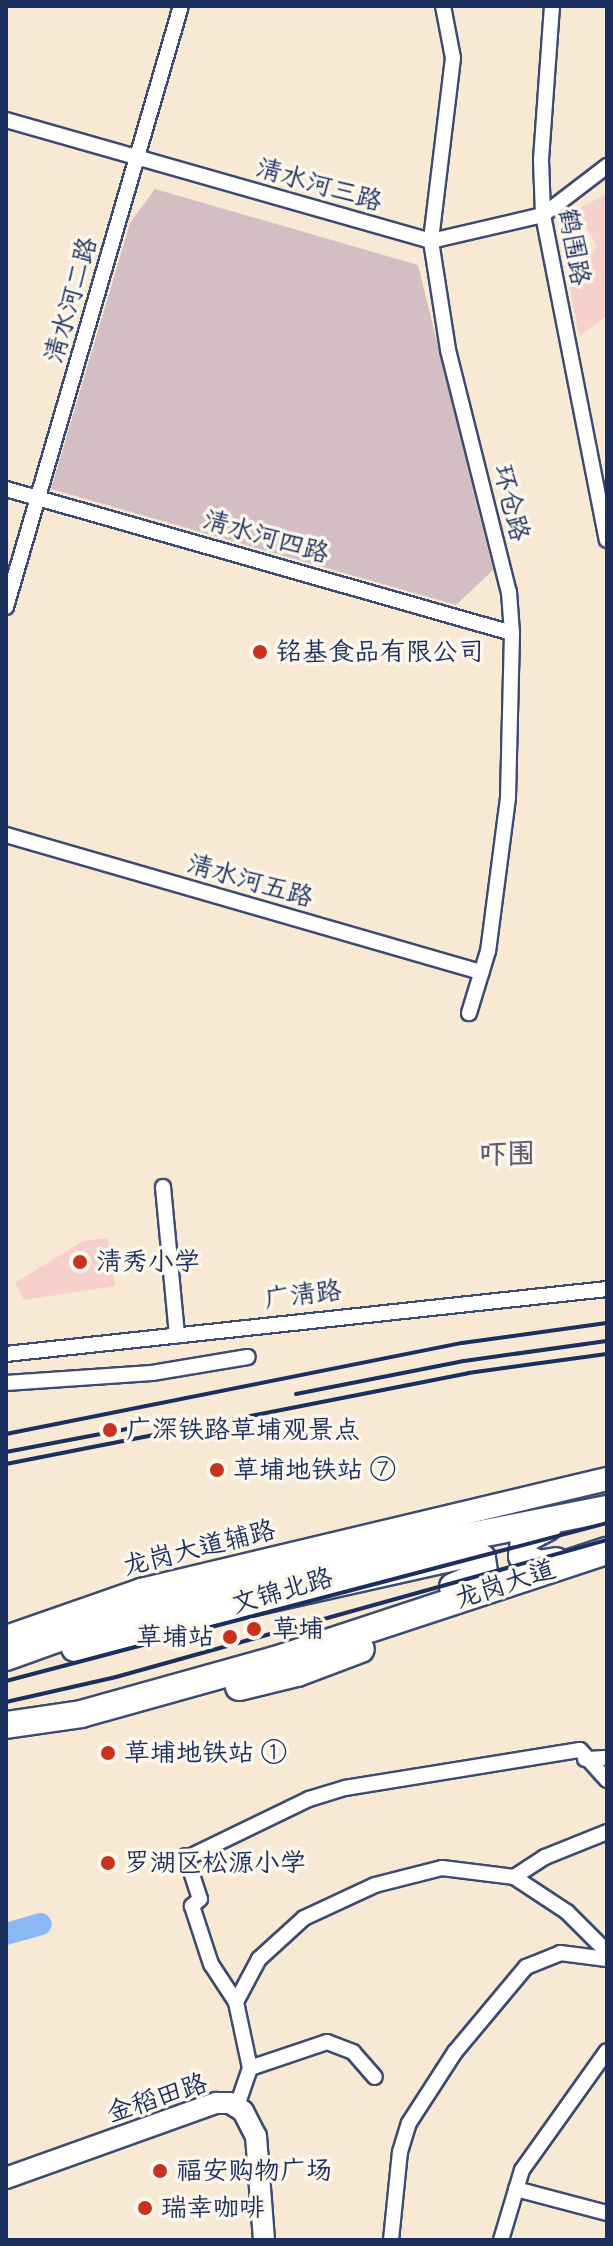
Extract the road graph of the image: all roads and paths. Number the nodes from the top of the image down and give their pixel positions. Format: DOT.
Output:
graph roads {
  1 [pos="181,6"];
  2 [pos="443,6"];
  3 [pos="552,6"];
  4 [pos="6,120"];
  5 [pos="137,157"];
  6 [pos="607,166"];
  7 [pos="543,215"];
  8 [pos="431,241"];
  9 [pos="6,489"];
  10 [pos="38,498"];
  11 [pos="607,540"];
  12 [pos="6,607"];
  13 [pos="512,633"];
  14 [pos="6,835"];
  15 [pos="482,972"];
  16 [pos="469,1013"];
  17 [pos="163,1187"];
  18 [pos="607,1289"];
  19 [pos="177,1335"];
  20 [pos="6,1354"];
  21 [pos="248,1357"];
  22 [pos="6,1383"];
  23 [pos="607,1479"];
  24 [pos="607,1509"];
  25 [pos="562,1521"];
  26 [pos="464,1540"];
  27 [pos="599,1553"];
  28 [pos="492,1590"];
  29 [pos="209,1612"];
  30 [pos="6,1637"];
  31 [pos="6,1657"];
  32 [pos="6,1666"];
  33 [pos="238,1670"];
  34 [pos="81,1714"];
  35 [pos="6,1725"];
  36 [pos="607,1758"];
  37 [pos="585,1759"];
  38 [pos="607,1780"];
  39 [pos="607,1832"];
  40 [pos="514,1877"];
  41 [pos="607,1952"];
  42 [pos="607,1959"];
  43 [pos="236,2002"];
  44 [pos="607,2051"];
  45 [pos="250,2068"];
  46 [pos="375,2077"];
  47 [pos="237,2106"];
  48 [pos="6,2178"];
  49 [pos="516,2189"];
  50 [pos="607,2213"];
  51 [pos="264,2240"];
  52 [pos="391,2240"];
  53 [pos="501,2240"];
  1 -- 5 [label="street, 清水河二路"];
  2 -- 8 [label="street, 环仓路"];
  3 -- 7 [label="street, 鹤围路"];
  4 -- 5 [label="street, 清水河三路"];
  5 -- 8 [label="street, 清水河三路"];
  5 -- 10 [label="street, 清水河二路"];
  6 -- 7 [label="street, 清水河三路"];
  7 -- 8 [label="street, 清水河三路"];
  7 -- 11 [label="street, 鹤围路"];
  8 -- 13 [label="street, 环仓路"];
  9 -- 10 [label="street, 清水河四路"];
  10 -- 12 [label="street, 清水河二路"];
  10 -- 13 [label="street, 清水河四路"];
  13 -- 15 [label="street, 环仓路"];
  14 -- 15 [label="street, 清水河五路"];
  15 -- 16 [label="street, 环仓路"];
  17 -- 19 [label="street"];
  18 -- 19 [label="street, 广清路"];
  19 -- 20 [label="street, 广清路"];
  21 -- 22 [label="street"];
  23 -- 30 [label="main road, 龙岗大道辅路"];
  24 -- 25 [label="highway, 龙岗大道"];
  25 -- 26 [label="highway, 龙岗大道"];
  25 -- 27 [label="highway"];
  26 -- 29 [label="highway, 文锦北路"];
  26 -- 31 [label="highway"];
  27 -- 28 [label="highway, 龙岗大道"];
  28 -- 33 [label="highway, 龙岗大道"];
  28 -- 34 [label="highway"];
  29 -- 32 [label="highway, 文锦北路"];
  29 -- 33 [label="highway"];
  33 -- 34 [label="highway"];
  34 -- 35 [label="highway"];
  36 -- 37 [label="street"];
  37 -- 38 [label="street"];
  37 -- 43 [label="street"];
  39 -- 40 [label="street"];
  40 -- 41 [label="street"];
  40 -- 43 [label="street"];
  42 -- 52 [label="street"];
  43 -- 45 [label="street"];
  44 -- 49 [label="street"];
  45 -- 46 [label="street"];
  45 -- 47 [label="street"];
  47 -- 48 [label="street, 金稻田路"];
  47 -- 51 [label="street, 金稻田路"];
  49 -- 50 [label="street"];
  49 -- 53 [label="street"];
}
